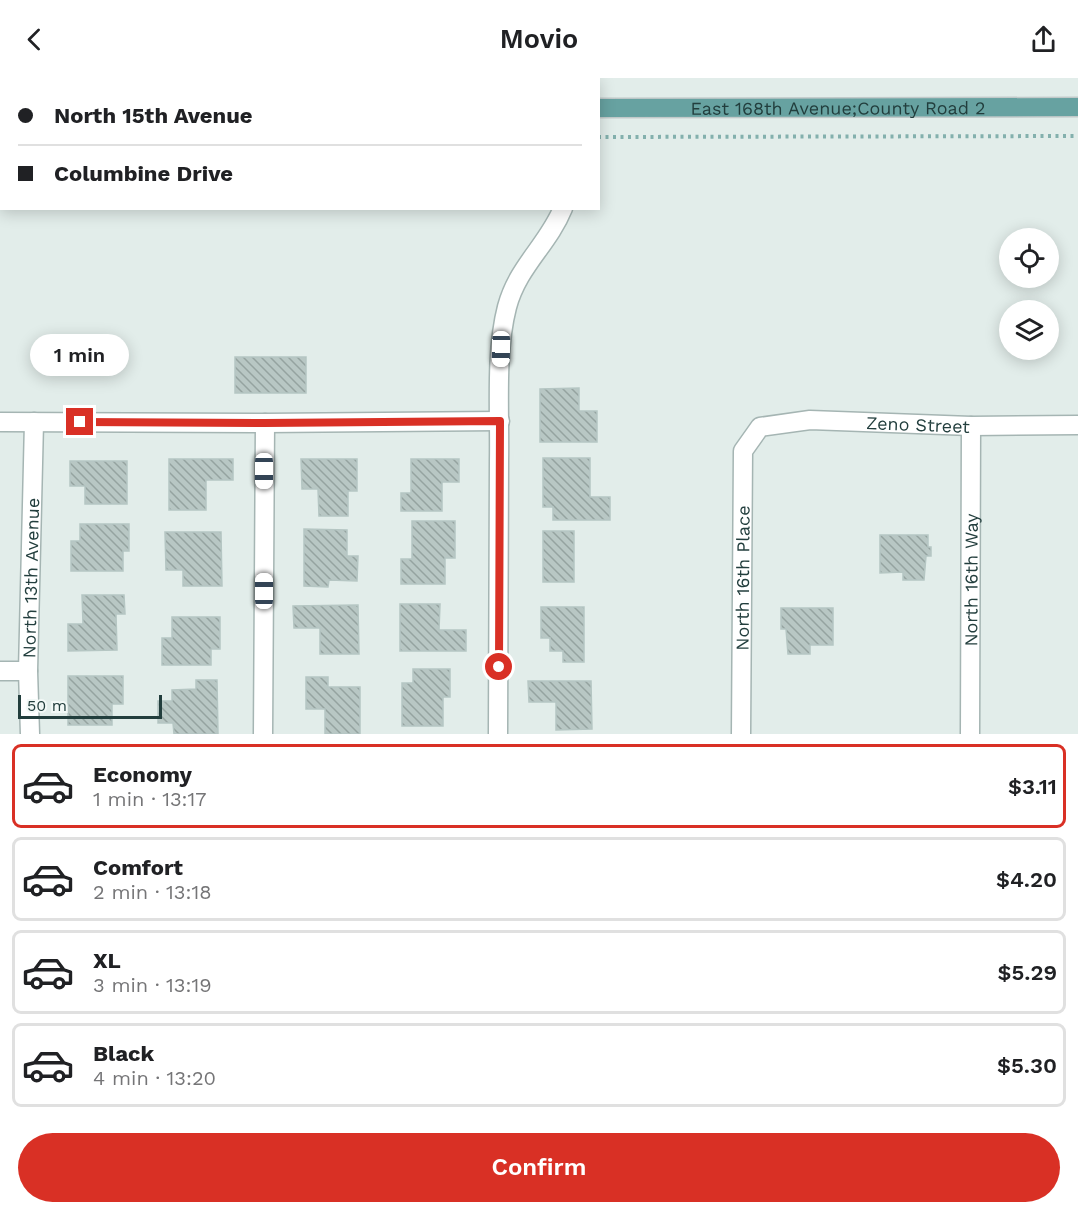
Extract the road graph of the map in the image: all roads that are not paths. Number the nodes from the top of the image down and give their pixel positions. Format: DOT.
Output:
graph roads {
  1 [pos="1078,106"];
  2 [pos="600,108"];
  3 [pos="562,210"];
  4 [pos="500,421"];
  5 [pos="0,422"];
  6 [pos="34,422"];
  7 [pos="265,423"];
  8 [pos="1078,425"];
  9 [pos="971,426"];
  10 [pos="760,427"];
  11 [pos="0,671"];
  12 [pos="28,671"];
  13 [pos="30,734"];
  14 [pos="263,734"];
  15 [pos="498,734"];
  16 [pos="741,734"];
  17 [pos="970,734"];
  1 -- 2 [label="main road, East 168th Avenue;County Road 2"];
  3 -- 4 [label="street"];
  4 -- 7 [label="street"];
  4 -- 15 [label="street"];
  5 -- 6 [label="street"];
  6 -- 7 [label="street"];
  6 -- 12 [label="street, North 13th Avenue"];
  7 -- 14 [label="street"];
  8 -- 9 [label="street, Zeno Street"];
  9 -- 10 [label="street, Zeno Street"];
  9 -- 17 [label="street, North 16th Way"];
  10 -- 16 [label="street, North 16th Place"];
  11 -- 12 [label="street"];
  12 -- 13 [label="street, North 13th Avenue"];
}
